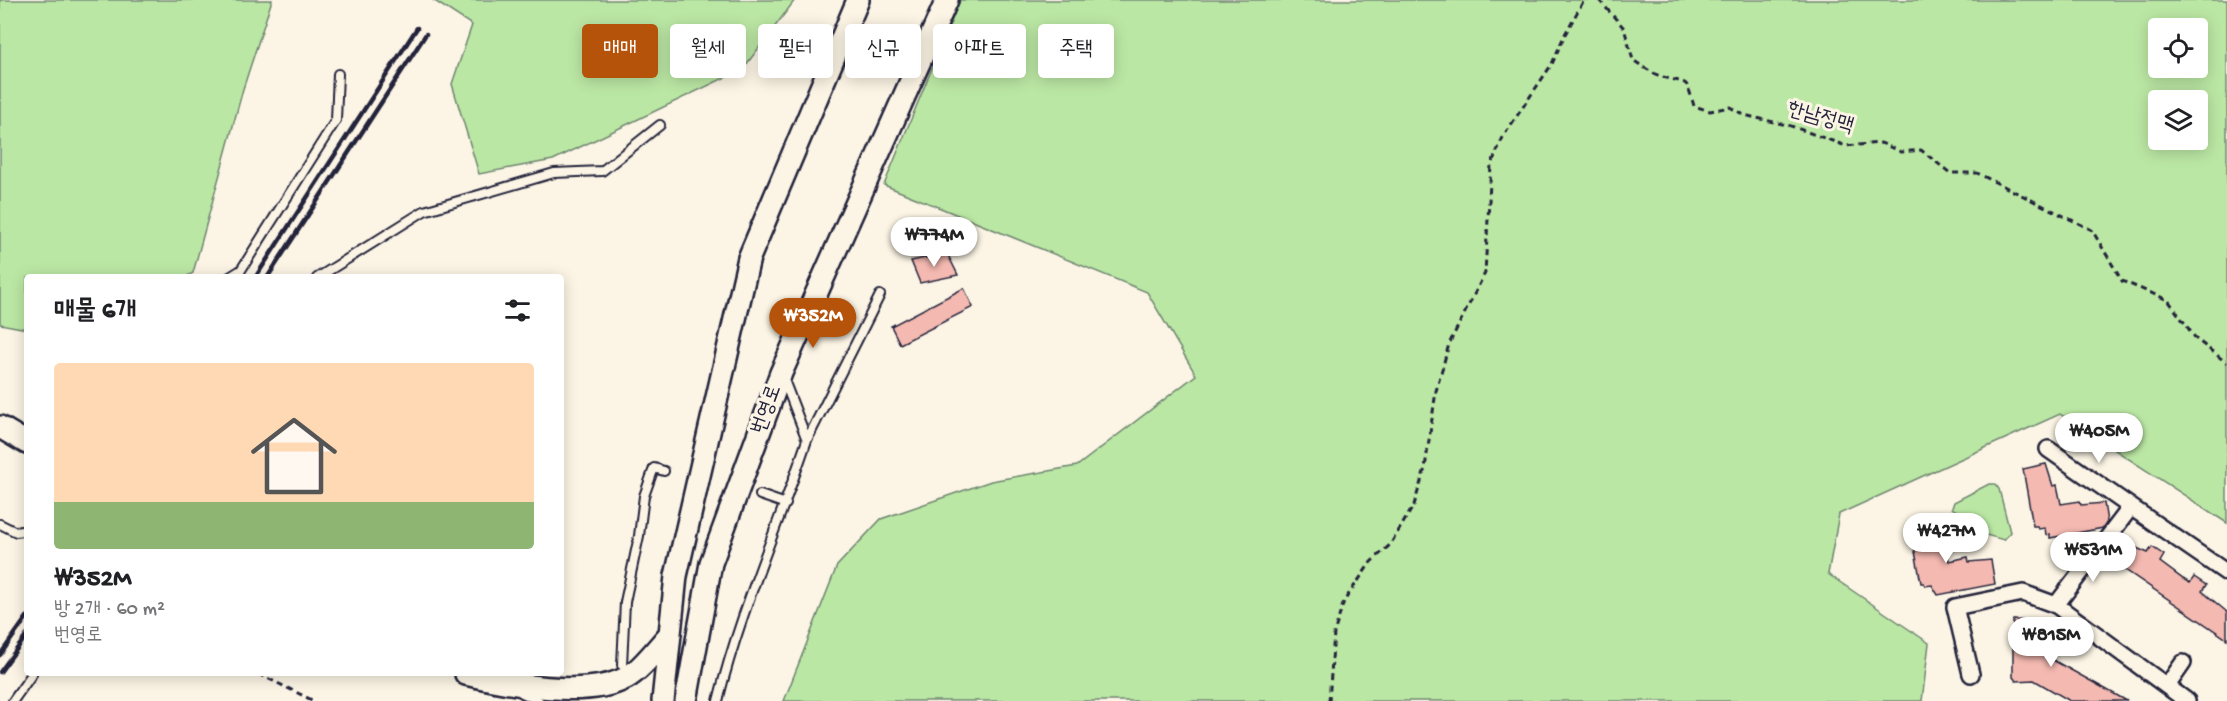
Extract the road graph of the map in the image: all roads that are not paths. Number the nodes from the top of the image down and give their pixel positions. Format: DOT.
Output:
graph roads {
  1 [pos="858,0"];
  2 [pos="947,0"];
  3 [pos="338,74"];
  4 [pos="660,124"];
  5 [pos="234,274"];
  6 [pos="323,274"];
  7 [pos="880,295"];
  8 [pos="781,373"];
  9 [pos="0,427"];
  10 [pos="807,440"];
  11 [pos="24,441"];
  12 [pos="2048,449"];
  13 [pos="664,471"];
  14 [pos="760,495"];
  15 [pos="786,504"];
  16 [pos="2131,507"];
  17 [pos="0,525"];
  18 [pos="24,531"];
  19 [pos="2227,573"];
  20 [pos="2056,605"];
  21 [pos="669,635"];
  22 [pos="2183,663"];
  23 [pos="622,665"];
  24 [pos="1971,674"];
  25 [pos="31,676"];
  26 [pos="475,676"];
  27 [pos="496,681"];
  28 [pos="2167,686"];
  29 [pos="561,688"];
  30 [pos="13,701"];
  31 [pos="539,701"];
  32 [pos="582,701"];
  33 [pos="663,701"];
  34 [pos="686,701"];
  35 [pos="718,701"];
  36 [pos="2187,701"];
  1 -- 21 [label="street"];
  2 -- 8 [label="street, 번영로"];
  3 -- 5 [label="lane"];
  4 -- 6 [label="lane"];
  7 -- 10 [label="lane"];
  8 -- 10 [label="lane"];
  8 -- 34 [label="street, 번영로"];
  9 -- 11 [label="street"];
  10 -- 15 [label="lane"];
  12 -- 16 [label="street"];
  13 -- 23 [label="lane"];
  14 -- 15 [label="lane"];
  15 -- 35 [label="lane"];
  16 -- 19 [label="street"];
  16 -- 20 [label="street"];
  17 -- 18 [label="lane"];
  20 -- 24 [label="street"];
  20 -- 28 [label="street"];
  21 -- 29 [label="street"];
  21 -- 33 [label="street"];
  22 -- 28 [label="street"];
  25 -- 30 [label="lane"];
  26 -- 27 [label="street"];
  27 -- 29 [label="street"];
  27 -- 31 [label="lane"];
  28 -- 36 [label="street"];
  29 -- 32 [label="street"];
}
